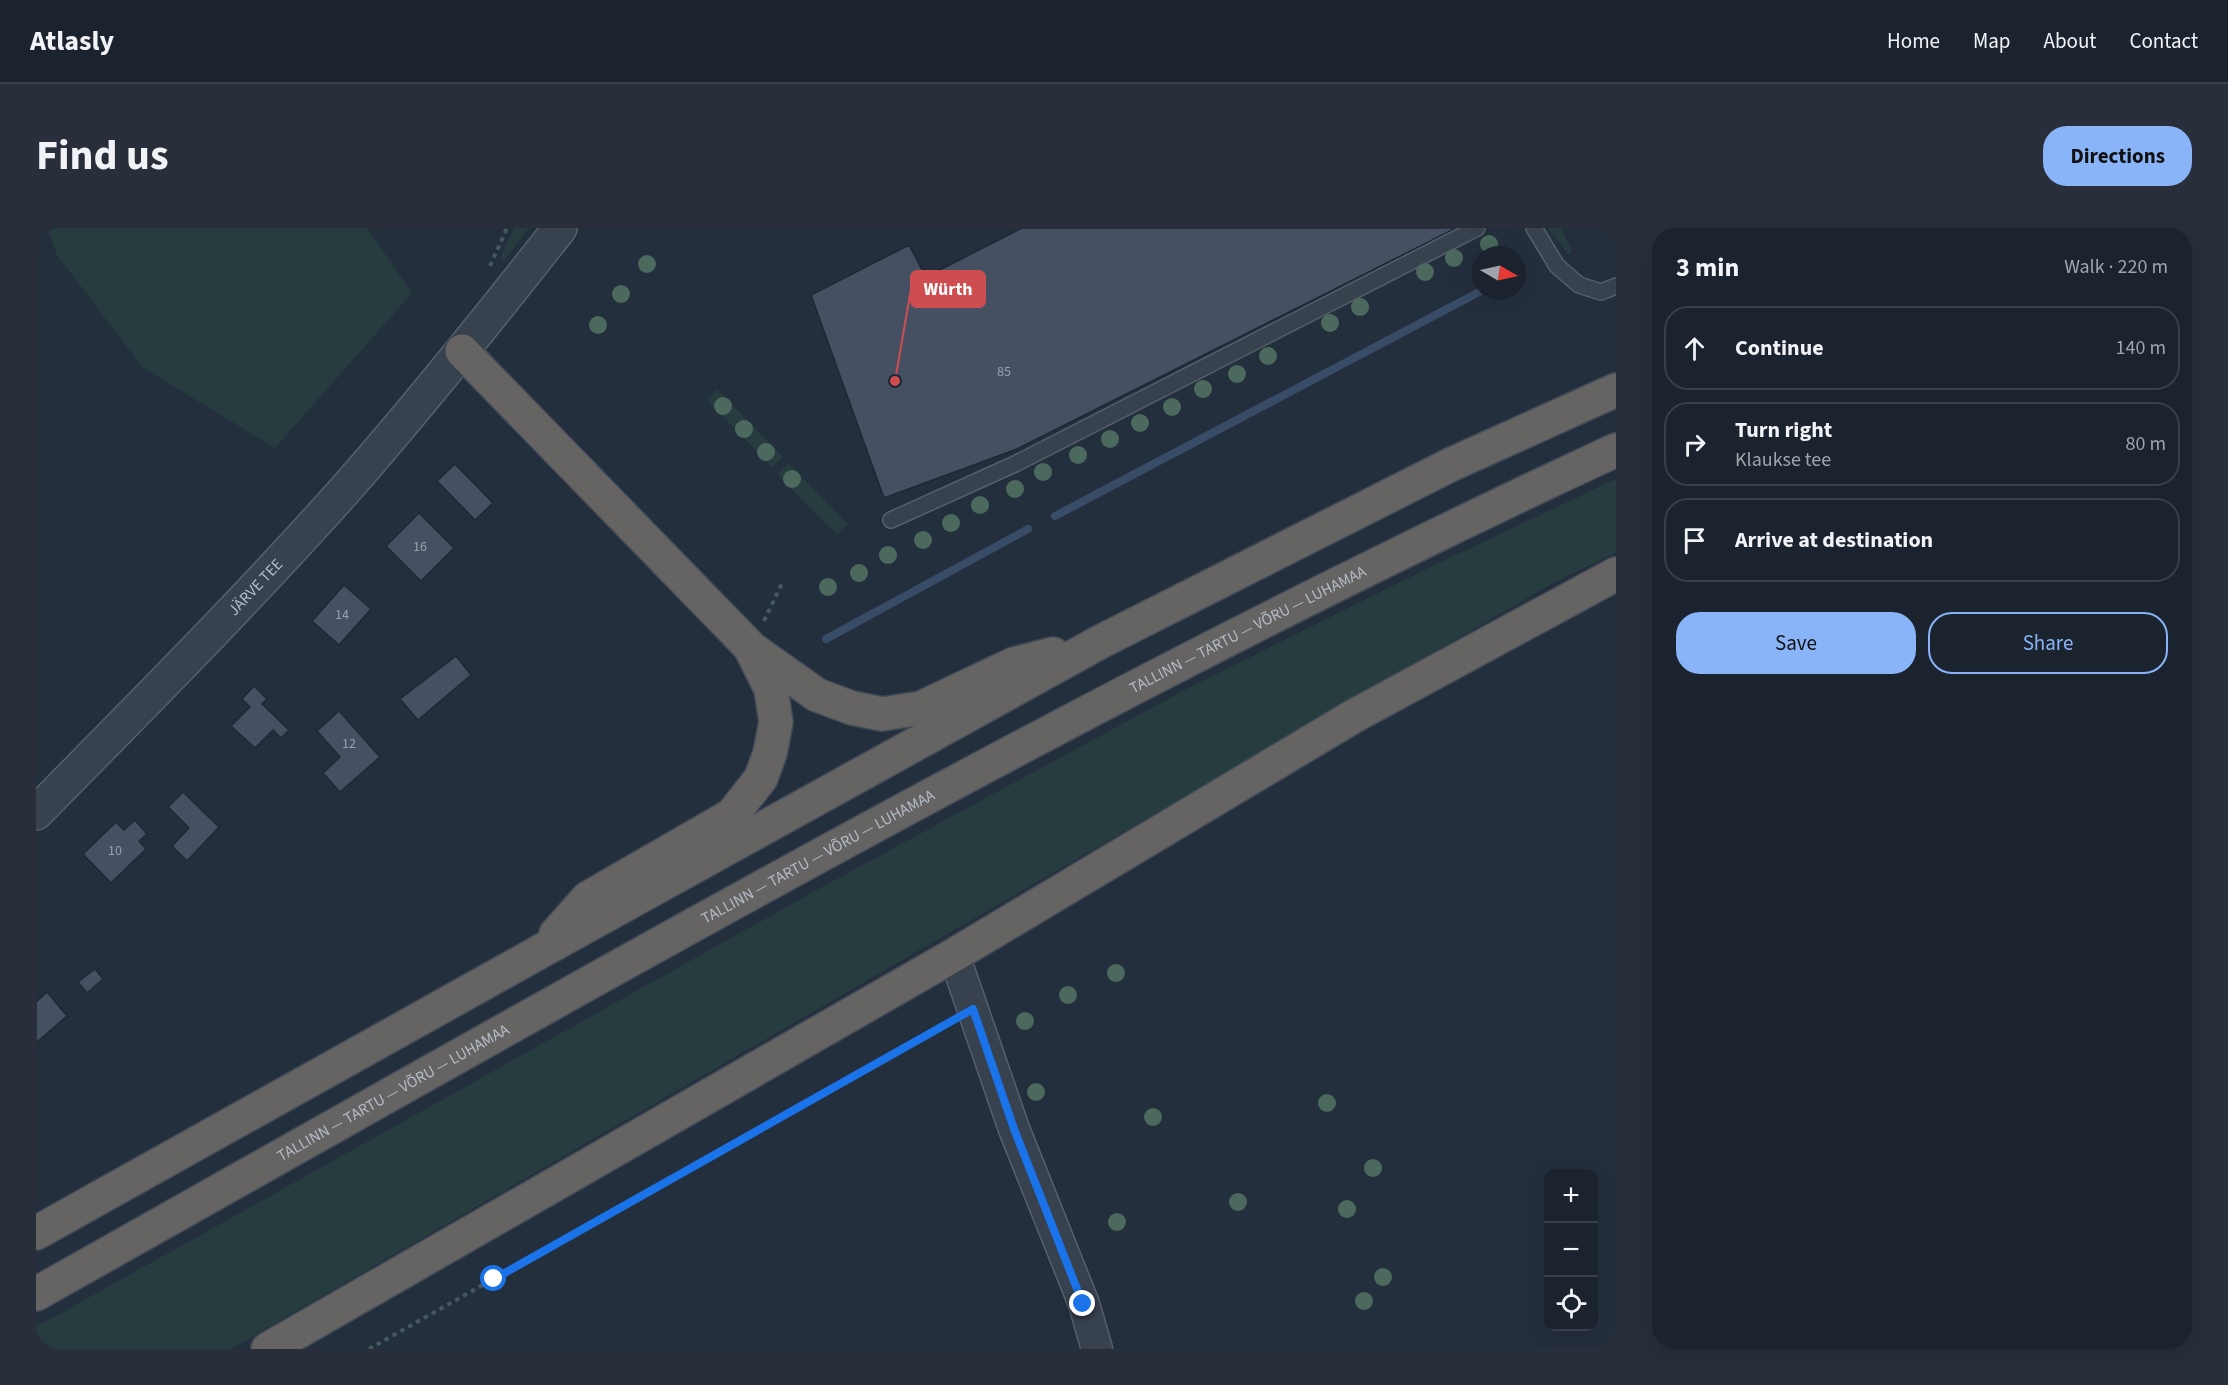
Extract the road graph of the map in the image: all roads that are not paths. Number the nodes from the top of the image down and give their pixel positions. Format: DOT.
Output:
graph roads {
  1 [pos="1477,228"];
  2 [pos="1534,228"];
  3 [pos="558,230"];
  4 [pos="1616,286"];
  5 [pos="462,351"];
  6 [pos="1616,390"];
  7 [pos="1616,450"];
  8 [pos="891,520"];
  9 [pos="1616,574"];
  10 [pos="1100,642"];
  11 [pos="752,649"];
  12 [pos="36,813"];
  13 [pos="543,950"];
  14 [pos="954,955"];
  15 [pos="36,1233"];
  16 [pos="36,1294"];
  17 [pos="268,1349"];
  18 [pos="1097,1349"];
  1 -- 8 [label="lane"];
  2 -- 4 [label="lane"];
  3 -- 5 [label="street, JÄRVE TEE"];
  5 -- 11 [label="highway"];
  5 -- 12 [label="street, JÄRVE TEE"];
  6 -- 10 [label="highway"];
  7 -- 16 [label="highway, TALLINN — TARTU — VÕRU — LUHAMAA"];
  9 -- 14 [label="highway"];
  10 -- 11 [label="highway"];
  10 -- 13 [label="highway"];
  11 -- 13 [label="highway"];
  13 -- 15 [label="highway"];
  14 -- 17 [label="highway"];
  14 -- 18 [label="street"];
}
